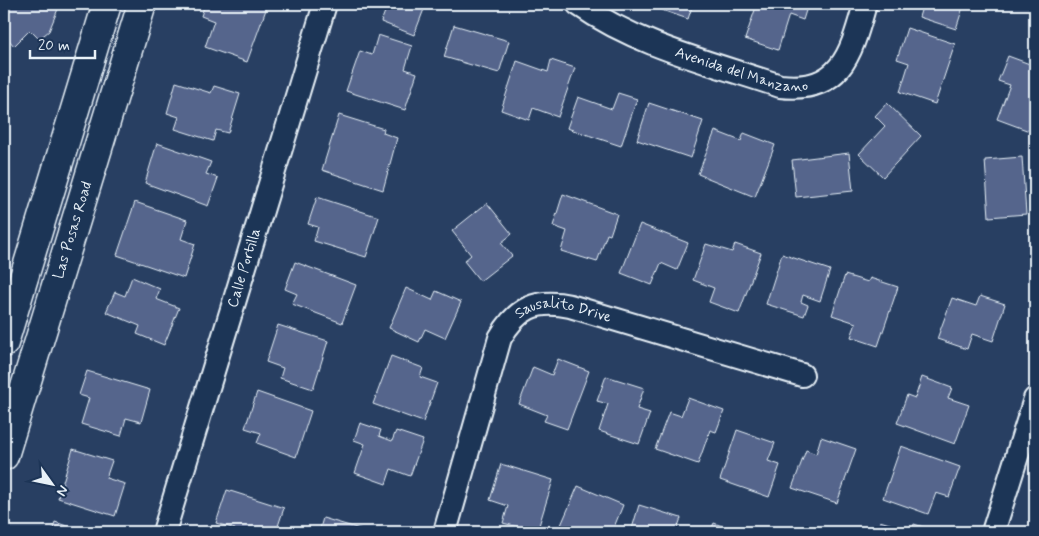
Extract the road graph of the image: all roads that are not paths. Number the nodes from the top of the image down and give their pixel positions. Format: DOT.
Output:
graph roads {
  1 [pos="107,4"];
  2 [pos="142,4"];
  3 [pos="326,4"];
  4 [pos="865,4"];
  5 [pos="588,7"];
  6 [pos="4,343"];
  7 [pos="802,376"];
  8 [pos="12,399"];
  9 [pos="1035,399"];
  10 [pos="4,456"];
  11 [pos="164,532"];
  12 [pos="445,532"];
  13 [pos="993,532"];
  1 -- 6 [label="main road"];
  2 -- 8 [label="main road, Las Posas Road"];
  3 -- 11 [label="street, Calle Portilla"];
  4 -- 5 [label="street, Avenida del Manzano"];
  7 -- 12 [label="street, Sausalito Drive"];
  8 -- 10 [label="main road, Las Posas Road"];
  9 -- 13 [label="street"];
}
